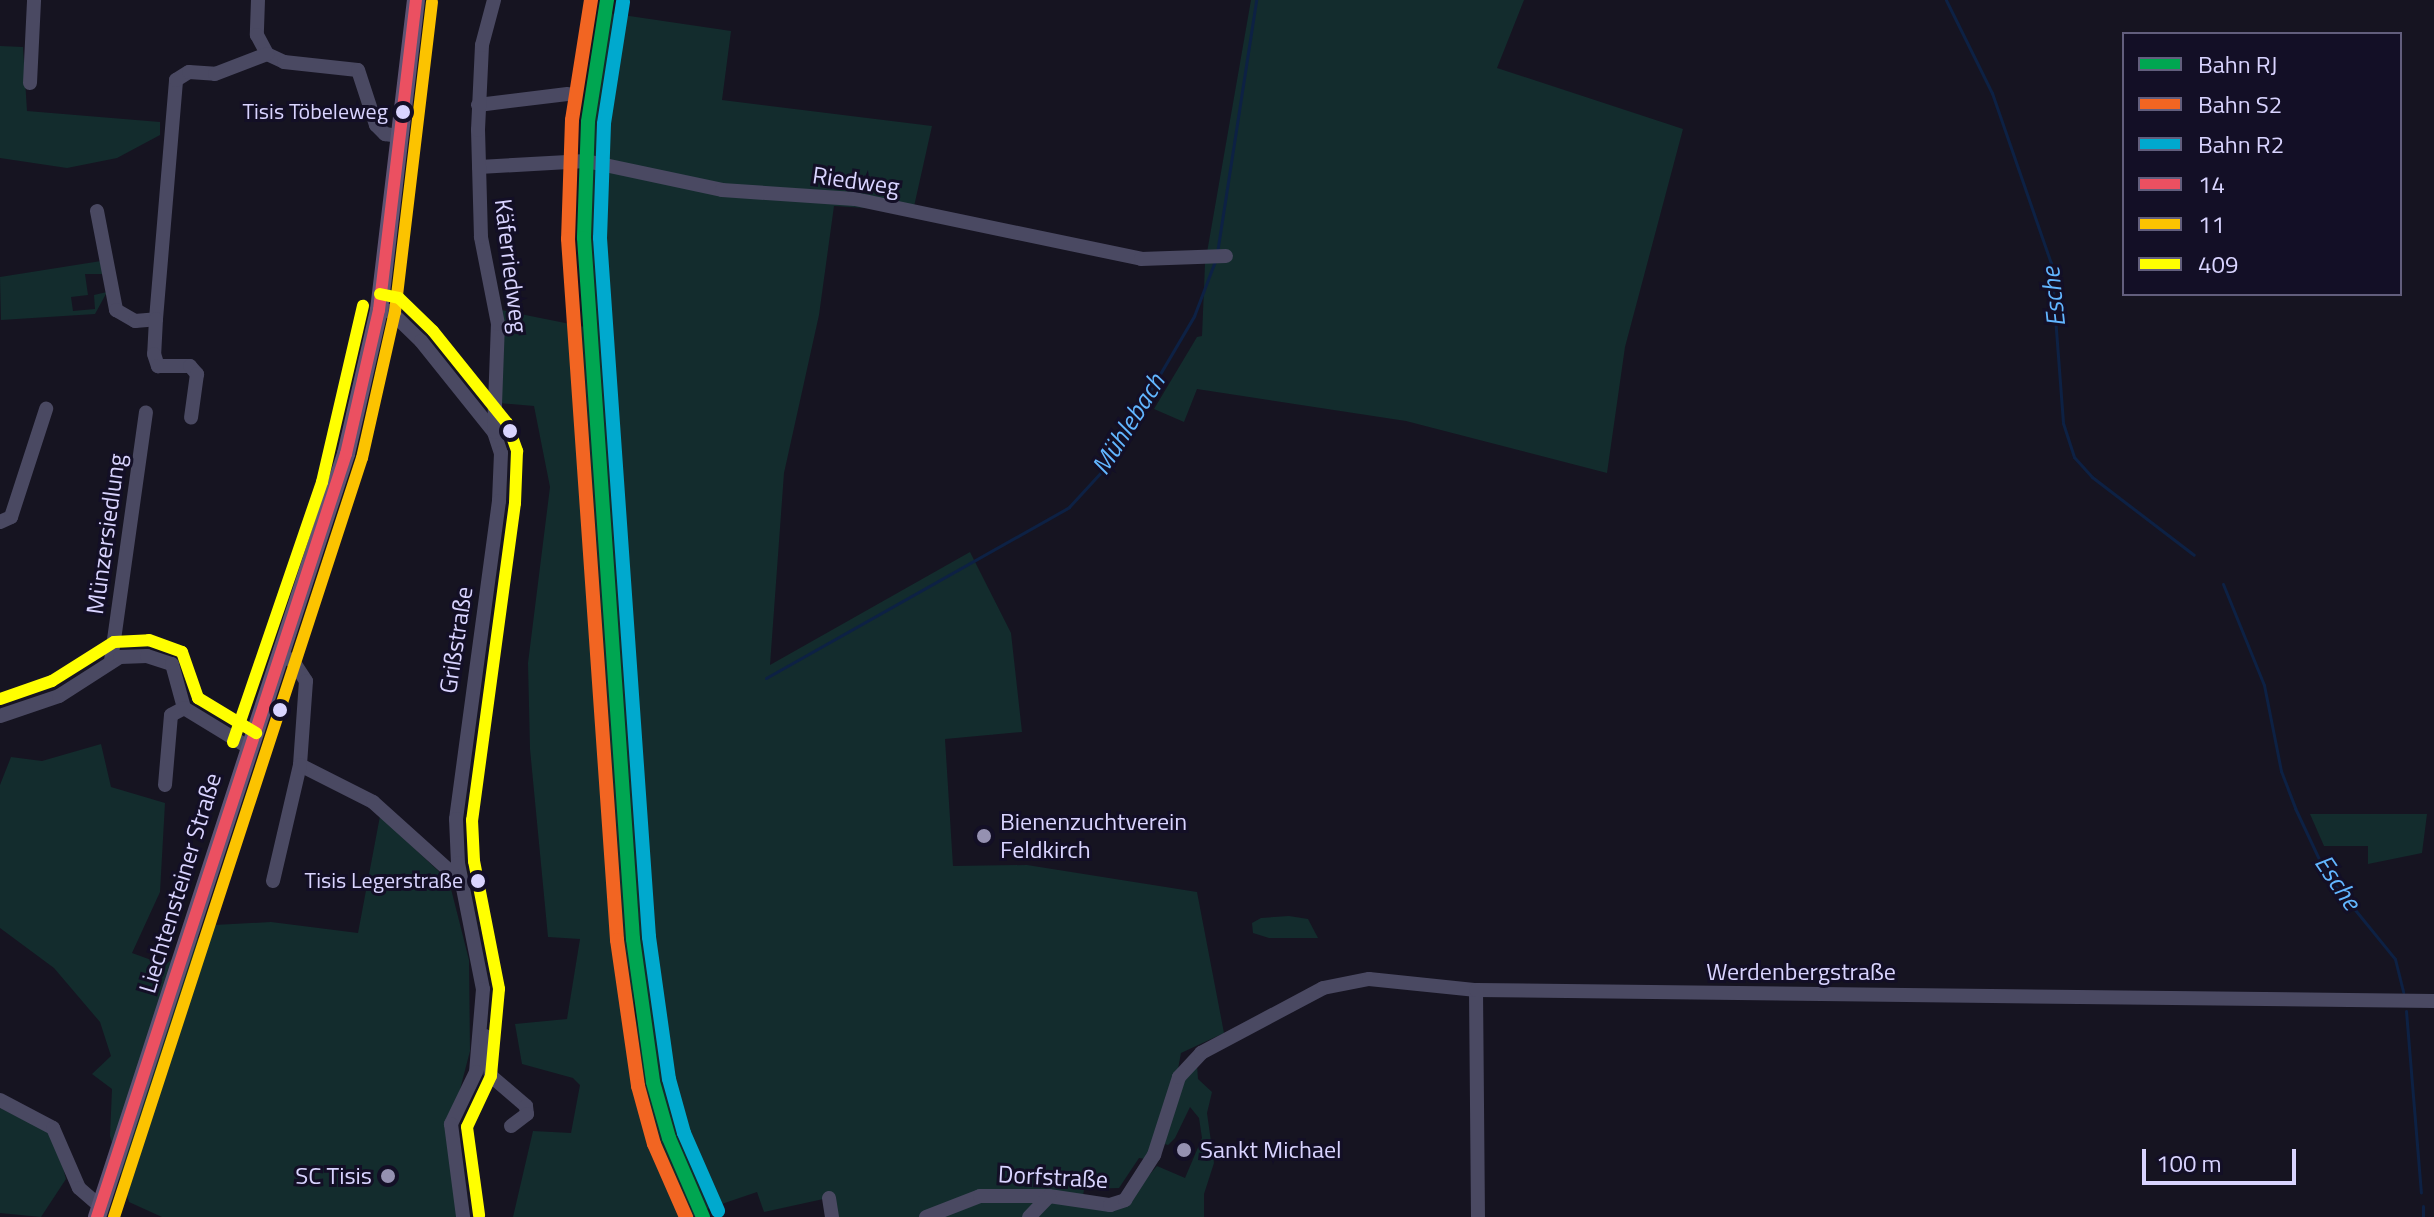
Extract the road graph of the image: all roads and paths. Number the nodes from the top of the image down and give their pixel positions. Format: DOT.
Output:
graph roads {
  1 [pos="34,0"];
  2 [pos="258,0"];
  3 [pos="416,0"];
  4 [pos="494,0"];
  5 [pos="267,54"];
  6 [pos="30,83"];
  7 [pos="567,94"];
  8 [pos="478,105"];
  9 [pos="400,136"];
  10 [pos="479,167"];
  11 [pos="97,211"];
  12 [pos="1219,257"];
  13 [pos="379,310"];
  14 [pos="156,319"];
  15 [pos="46,409"];
  16 [pos="146,412"];
  17 [pos="191,418"];
  18 [pos="494,432"];
  19 [pos="0,522"];
  20 [pos="279,654"];
  21 [pos="111,661"];
  22 [pos="184,708"];
  23 [pos="0,716"];
  24 [pos="248,747"];
  25 [pos="300,765"];
  26 [pos="165,785"];
  27 [pos="273,881"];
  28 [pos="462,882"];
  29 [pos="1476,990"];
  30 [pos="2434,1001"];
  31 [pos="483,1024"];
  32 [pos="1190,1064"];
  33 [pos="0,1100"];
  34 [pos="511,1126"];
  35 [pos="1023,1194"];
  36 [pos="1049,1196"];
  37 [pos="829,1198"];
  38 [pos="99,1212"];
  39 [pos="1031,1213"];
  40 [pos="463,1217"];
  41 [pos="832,1217"];
  42 [pos="926,1217"];
  43 [pos="1478,1217"];
  1 -- 6 [label="street"];
  2 -- 5 [label="street"];
  3 -- 9 [label="main road, Liechtensteiner Straße"];
  4 -- 8 [label="street, Käferriedweg"];
  5 -- 9 [label="street"];
  5 -- 14 [label="street"];
  7 -- 8 [label="street"];
  8 -- 10 [label="street, Käferriedweg"];
  9 -- 13 [label="main road, Liechtensteiner Straße"];
  10 -- 12 [label="street, Riedweg"];
  10 -- 18 [label="street, Käferriedweg"];
  11 -- 14 [label="street"];
  13 -- 18 [label="street, Grißstraße"];
  13 -- 20 [label="main road, Liechtensteiner Straße"];
  14 -- 17 [label="street"];
  15 -- 19 [label="street"];
  16 -- 21 [label="street, Münzersiedlung"];
  18 -- 28 [label="street, Grißstraße"];
  20 -- 24 [label="main road, Liechtensteiner Straße"];
  20 -- 25 [label="street"];
  21 -- 22 [label="street"];
  21 -- 23 [label="street"];
  22 -- 24 [label="street"];
  22 -- 26 [label="street"];
  24 -- 38 [label="main road, Liechtensteiner Straße"];
  25 -- 27 [label="street"];
  25 -- 28 [label="street"];
  28 -- 31 [label="street, Grißstraße"];
  29 -- 30 [label="street, Werdenbergstraße"];
  29 -- 32 [label="street, Werdenbergstraße"];
  29 -- 43 [label="street"];
  31 -- 34 [label="street, Grißstraße"];
  31 -- 40 [label="street, Grißstraße"];
  32 -- 36 [label="street, Dorfstraße"];
  33 -- 38 [label="street"];
  35 -- 36 [label="street, Dorfstraße"];
  35 -- 39 [label="street"];
  35 -- 42 [label="street, Dorfstraße"];
  36 -- 39 [label="street"];
  37 -- 41 [label="street"];
}
